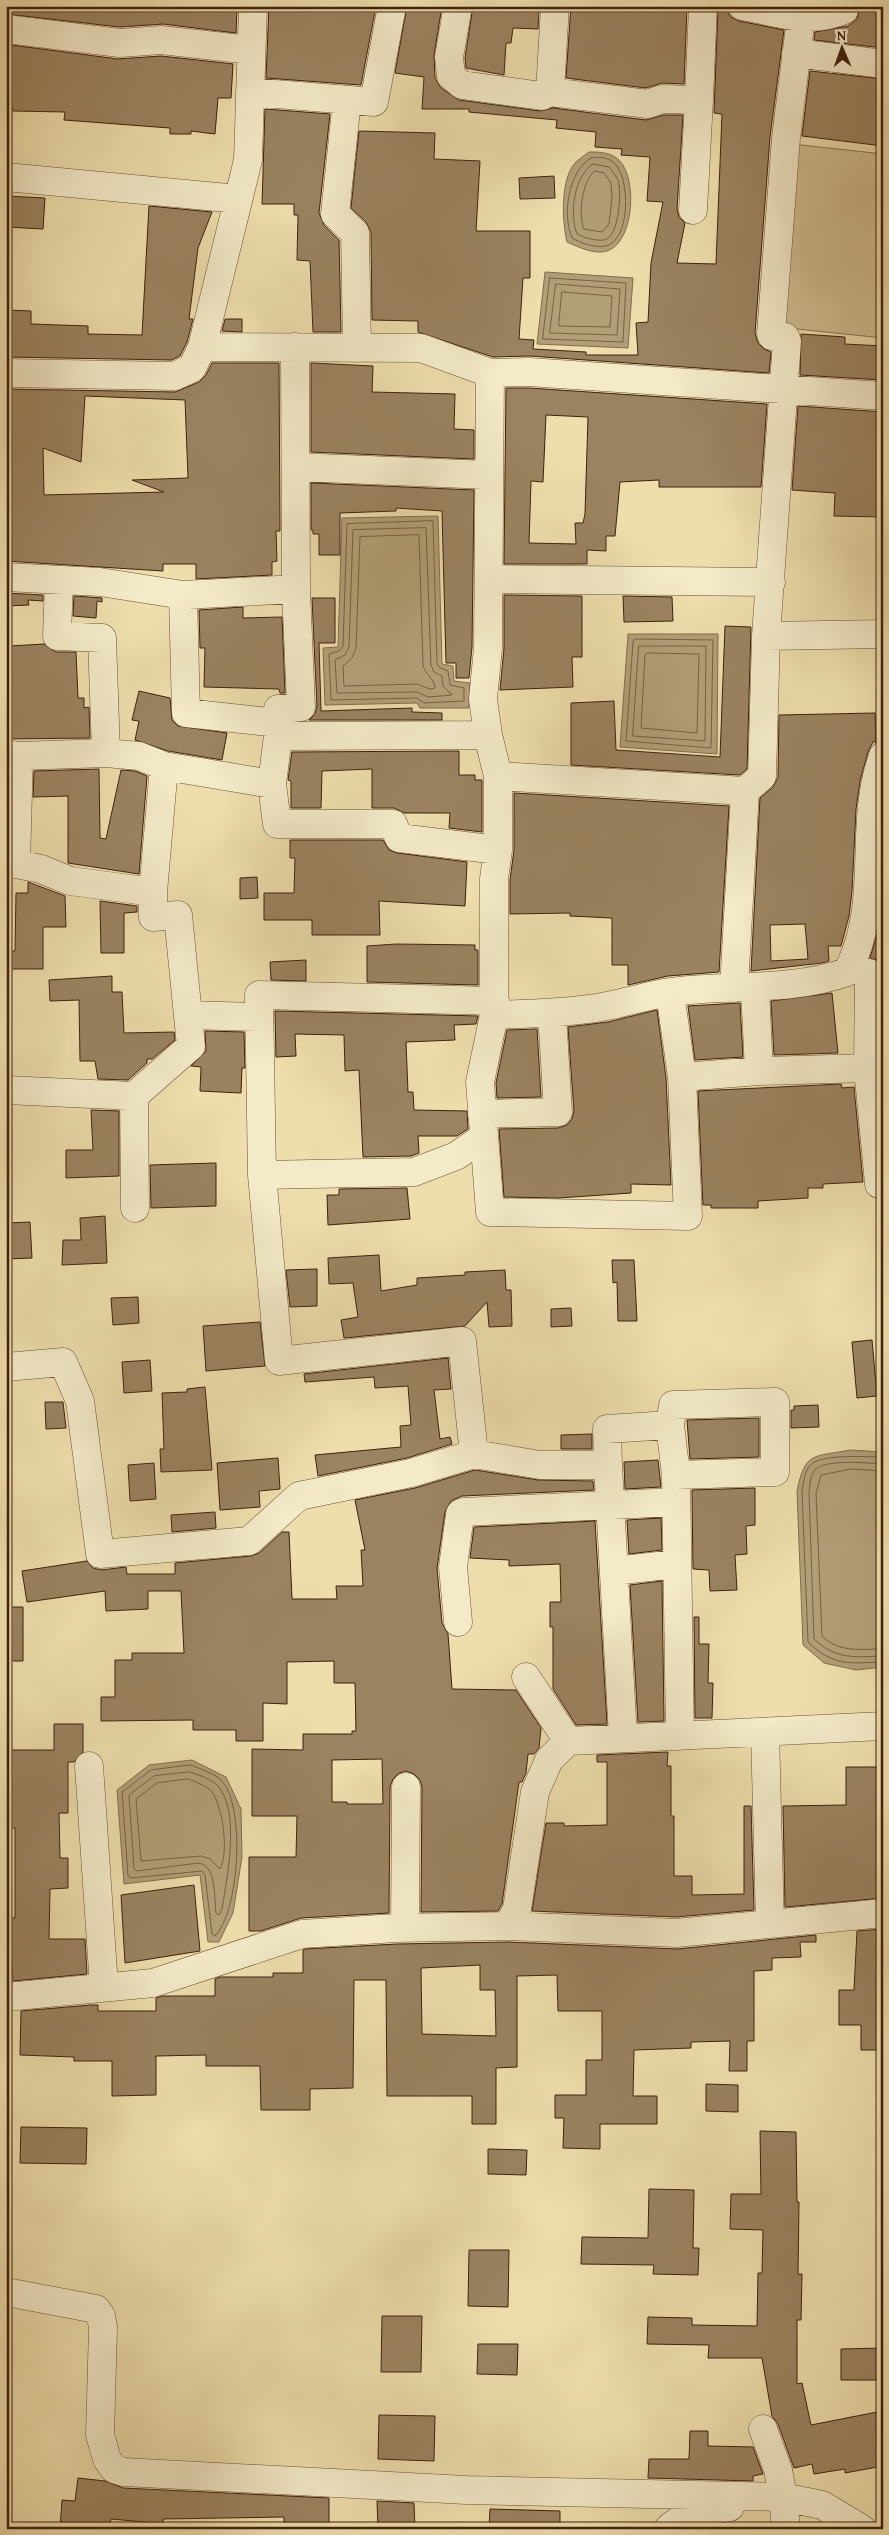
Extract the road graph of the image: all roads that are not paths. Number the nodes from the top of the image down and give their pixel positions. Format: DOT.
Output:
graph roads {
  1 [pos="253,6"];
  2 [pos="392,6"];
  3 [pos="458,6"];
  4 [pos="555,6"];
  5 [pos="703,6"];
  6 [pos="742,6"];
  7 [pos="844,6"];
  8 [pos="800,18"];
  9 [pos="6,29"];
  10 [pos="251,50"];
  11 [pos="796,53"];
  12 [pos="883,64"];
  13 [pos="250,92"];
  14 [pos="550,92"];
  15 [pos="347,100"];
  16 [pos="699,100"];
  17 [pos="6,177"];
  18 [pos="238,199"];
  19 [pos="693,210"];
  20 [pos="202,347"];
  21 [pos="295,347"];
  22 [pos="357,348"];
  23 [pos="6,373"];
  24 [pos="490,373"];
  25 [pos="783,388"];
  26 [pos="883,396"];
  27 [pos="296,467"];
  28 [pos="489,475"];
  29 [pos="6,577"];
  30 [pos="489,579"];
  31 [pos="59,580"];
  32 [pos="771,582"];
  33 [pos="296,589"];
  34 [pos="183,595"];
  35 [pos="883,634"];
  36 [pos="766,636"];
  37 [pos="278,729"];
  38 [pos="488,734"];
  39 [pos="106,754"];
  40 [pos="13,755"];
  41 [pos="883,756"];
  42 [pos="164,766"];
  43 [pos="498,776"];
  44 [pos="272,784"];
  45 [pos="745,791"];
  46 [pos="498,850"];
  47 [pos="11,863"];
  48 [pos="153,892"];
  49 [pos="866,973"];
  50 [pos="744,988"];
  51 [pos="670,992"];
  52 [pos="494,1008"];
  53 [pos="552,1014"];
  54 [pos="188,1015"];
  55 [pos="260,1017"];
  56 [pos="868,1068"];
  57 [pos="759,1071"];
  58 [pos="682,1077"];
  59 [pos="6,1090"];
  60 [pos="134,1096"];
  61 [pos="483,1126"];
  62 [pos="262,1175"];
  63 [pos="879,1184"];
  64 [pos="135,1208"];
  65 [pos="6,1367"];
  66 [pos="670,1424"];
  67 [pos="474,1454"];
  68 [pos="608,1465"];
  69 [pos="676,1475"];
  70 [pos="676,1502"];
  71 [pos="610,1506"];
  72 [pos="676,1564"];
  73 [pos="614,1571"];
  74 [pos="458,1622"];
  75 [pos="526,1677"];
  76 [pos="883,1726"];
  77 [pos="765,1732"];
  78 [pos="680,1736"];
  79 [pos="624,1738"];
  80 [pos="568,1741"];
  81 [pos="89,1766"];
  82 [pos="406,1787"];
  83 [pos="883,1913"];
  84 [pos="770,1924"];
  85 [pos="508,1926"];
  86 [pos="405,1928"];
  87 [pos="104,1987"];
  88 [pos="6,1998"];
  89 [pos="6,2292"];
  90 [pos="763,2429"];
  91 [pos="783,2497"];
  92 [pos="668,2529"];
  93 [pos="786,2529"];
  94 [pos="862,2529"];
  1 -- 10 [label="street"];
  2 -- 15 [label="street"];
  3 -- 14 [label="street"];
  4 -- 14 [label="street"];
  5 -- 16 [label="street"];
  6 -- 8 [label="street"];
  7 -- 8 [label="street"];
  8 -- 11 [label="street"];
  9 -- 10 [label="street"];
  10 -- 13 [label="street"];
  11 -- 12 [label="street"];
  11 -- 25 [label="street"];
  13 -- 15 [label="street"];
  13 -- 18 [label="street"];
  14 -- 16 [label="street"];
  15 -- 22 [label="street"];
  16 -- 19 [label="street"];
  17 -- 18 [label="street"];
  18 -- 20 [label="street"];
  20 -- 21 [label="street"];
  20 -- 23 [label="street"];
  21 -- 22 [label="street"];
  21 -- 27 [label="street"];
  22 -- 24 [label="street"];
  24 -- 25 [label="street"];
  24 -- 28 [label="street"];
  25 -- 26 [label="street"];
  25 -- 32 [label="street"];
  27 -- 28 [label="street"];
  27 -- 33 [label="street"];
  28 -- 30 [label="street"];
  29 -- 31 [label="street"];
  30 -- 32 [label="street"];
  30 -- 38 [label="street"];
  31 -- 34 [label="street"];
  31 -- 39 [label="street"];
  32 -- 36 [label="street"];
  33 -- 34 [label="street"];
  33 -- 37 [label="street"];
  34 -- 37 [label="street"];
  35 -- 36 [label="street"];
  36 -- 45 [label="street"];
  37 -- 38 [label="street"];
  37 -- 44 [label="street"];
  38 -- 43 [label="street"];
  39 -- 40 [label="street"];
  39 -- 42 [label="street"];
  40 -- 47 [label="street"];
  41 -- 49 [label="street"];
  42 -- 44 [label="street"];
  42 -- 48 [label="street"];
  43 -- 45 [label="street"];
  43 -- 46 [label="street"];
  44 -- 46 [label="street"];
  45 -- 50 [label="street"];
  46 -- 52 [label="street"];
  47 -- 48 [label="street"];
  48 -- 54 [label="street"];
  49 -- 50 [label="street"];
  49 -- 56 [label="street"];
  50 -- 51 [label="street"];
  50 -- 57 [label="street"];
  51 -- 53 [label="street"];
  51 -- 58 [label="street"];
  52 -- 53 [label="street"];
  52 -- 55 [label="street"];
  52 -- 61 [label="street"];
  53 -- 61 [label="street"];
  54 -- 55 [label="street"];
  54 -- 60 [label="street"];
  55 -- 62 [label="street"];
  56 -- 57 [label="street"];
  56 -- 63 [label="street"];
  57 -- 58 [label="street"];
  58 -- 61 [label="street"];
  59 -- 60 [label="street"];
  60 -- 64 [label="street"];
  61 -- 62 [label="street"];
  62 -- 67 [label="street"];
  65 -- 67 [label="street"];
  66 -- 68 [label="street"];
  66 -- 69 [label="street"];
  66 -- 69 [label="street"];
  67 -- 68 [label="street"];
  68 -- 71 [label="street"];
  69 -- 70 [label="street"];
  70 -- 71 [label="street"];
  70 -- 72 [label="street"];
  71 -- 73 [label="street"];
  71 -- 74 [label="street"];
  72 -- 73 [label="street"];
  72 -- 78 [label="street"];
  73 -- 79 [label="street"];
  75 -- 80 [label="street"];
  76 -- 77 [label="street"];
  77 -- 78 [label="street"];
  77 -- 84 [label="street"];
  78 -- 79 [label="street"];
  79 -- 80 [label="street"];
  80 -- 85 [label="street"];
  81 -- 87 [label="street"];
  82 -- 86 [label="street"];
  83 -- 84 [label="street"];
  84 -- 85 [label="street"];
  85 -- 86 [label="street"];
  86 -- 87 [label="street"];
  87 -- 88 [label="street"];
  89 -- 91 [label="street"];
  90 -- 91 [label="street"];
  91 -- 92 [label="street"];
  91 -- 93 [label="street"];
  91 -- 94 [label="street"];
}
